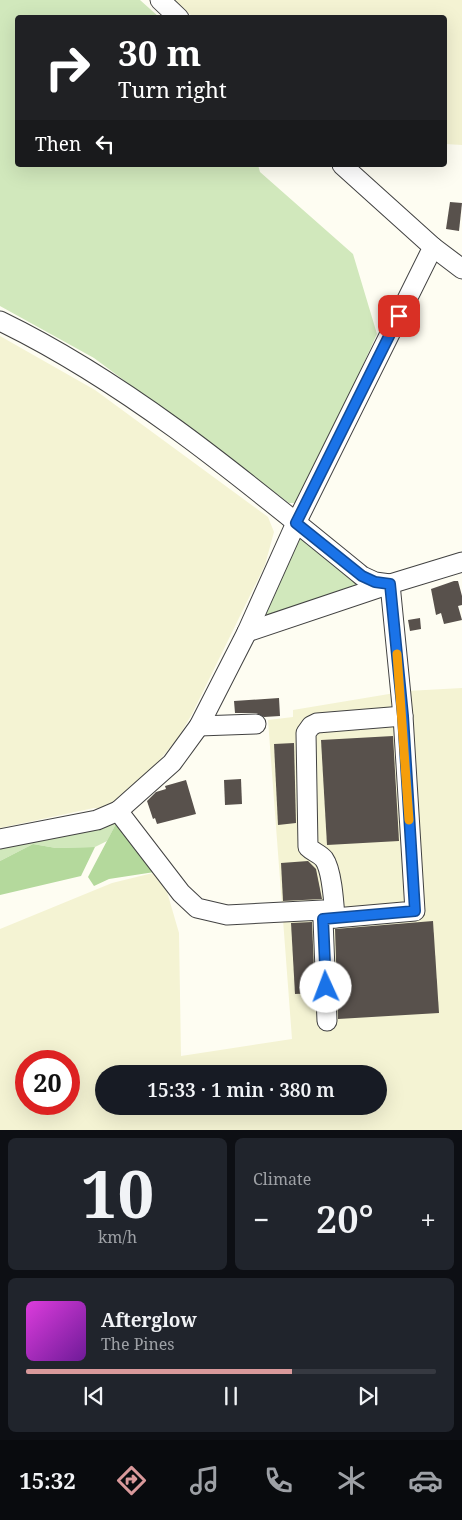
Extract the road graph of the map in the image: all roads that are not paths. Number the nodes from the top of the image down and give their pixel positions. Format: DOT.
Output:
graph roads {
  1 [pos="160,0"];
  2 [pos="176,15"];
  3 [pos="344,167"];
  4 [pos="433,247"];
  5 [pos="462,269"];
  6 [pos="0,321"];
  7 [pos="296,523"];
  8 [pos="462,562"];
  9 [pos="390,584"];
  10 [pos="247,632"];
  11 [pos="403,716"];
  12 [pos="256,724"];
  13 [pos="199,726"];
  14 [pos="118,811"];
  15 [pos="0,839"];
  16 [pos="329,918"];
  17 [pos="327,1021"];
  1 -- 2 [label="lane"];
  3 -- 4 [label="lane"];
  4 -- 5 [label="lane"];
  4 -- 7 [label="lane"];
  6 -- 7 [label="lane"];
  7 -- 9 [label="lane"];
  7 -- 10 [label="lane"];
  8 -- 9 [label="lane"];
  9 -- 10 [label="lane"];
  9 -- 11 [label="lane"];
  10 -- 13 [label="lane"];
  11 -- 16 [label="lane"];
  11 -- 16 [label="lane"];
  12 -- 13 [label="lane"];
  13 -- 14 [label="lane"];
  14 -- 15 [label="lane"];
  14 -- 16 [label="lane"];
  16 -- 17 [label="lane"];
}
